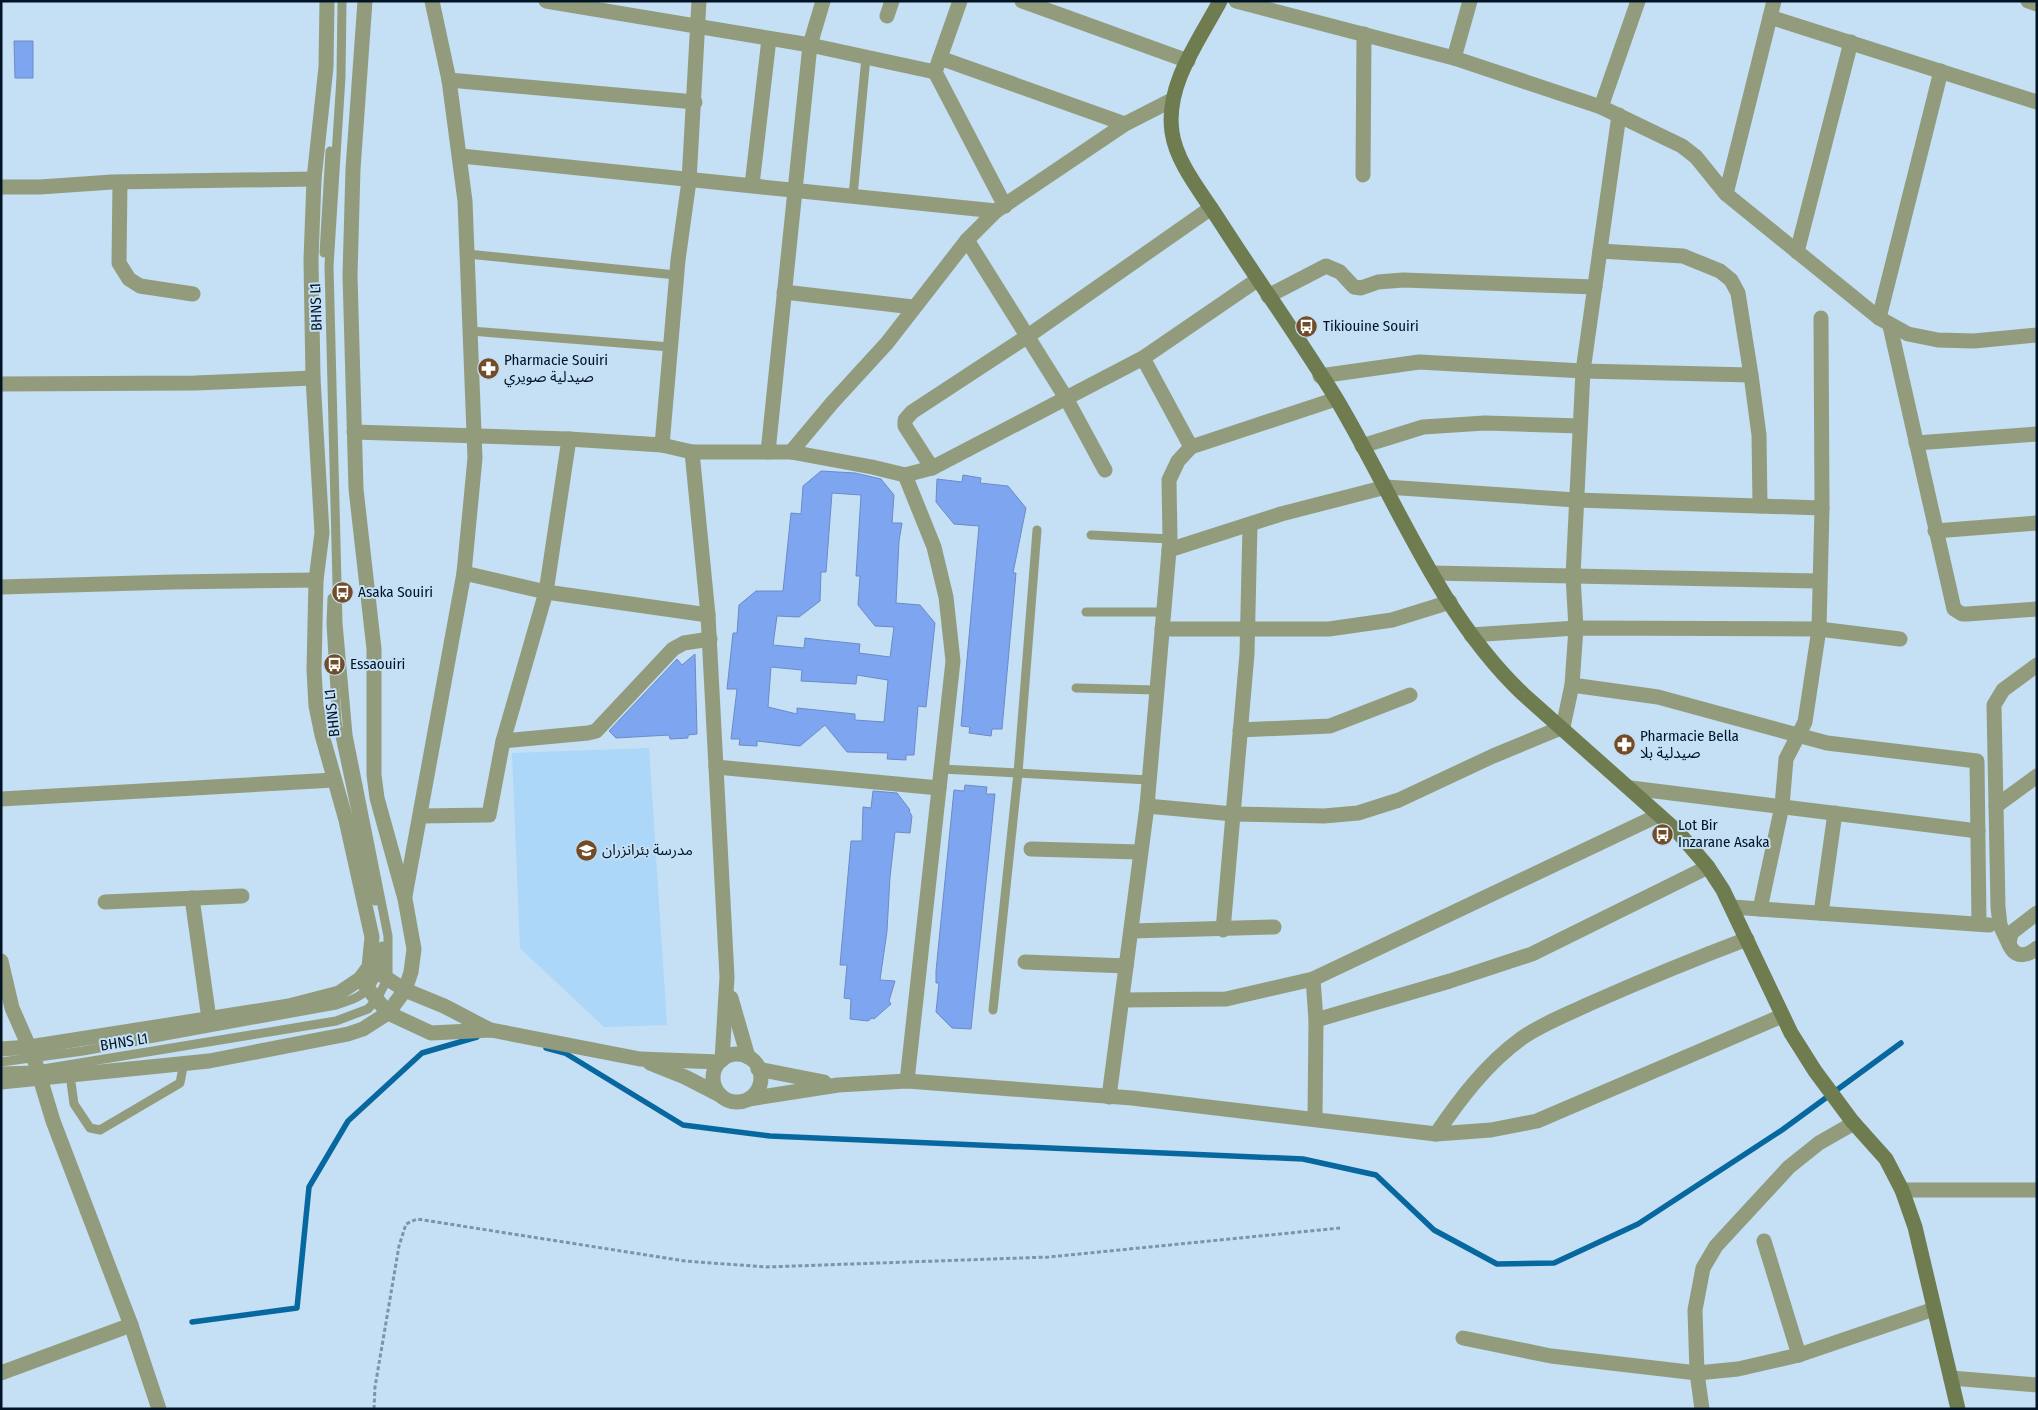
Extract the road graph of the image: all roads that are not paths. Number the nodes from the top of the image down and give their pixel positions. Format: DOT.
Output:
graph roads {
  1 [pos="327,1"];
  2 [pos="338,1"];
  3 [pos="342,1"];
  4 [pos="365,1"];
  5 [pos="432,1"];
  6 [pos="546,1"];
  7 [pos="700,1"];
  8 [pos="823,1"];
  9 [pos="892,1"];
  10 [pos="960,1"];
  11 [pos="1022,1"];
  12 [pos="1220,1"];
  13 [pos="1236,1"];
  14 [pos="1470,1"];
  15 [pos="1638,1"];
  16 [pos="1774,1"];
  17 [pos="2028,1"];
  18 [pos="2037,4"];
  19 [pos="887,16"];
  20 [pos="1770,16"];
  21 [pos="700,28"];
  22 [pos="1364,34"];
  23 [pos="769,39"];
  24 [pos="1851,42"];
  25 [pos="810,45"];
  26 [pos="866,57"];
  27 [pos="940,58"];
  28 [pos="1454,58"];
  29 [pos="1188,61"];
  30 [pos="1941,71"];
  31 [pos="935,72"];
  32 [pos="449,80"];
  33 [pos="1172,100"];
  34 [pos="694,102"];
  35 [pos="2037,102"];
  36 [pos="1601,107"];
  37 [pos="1619,115"];
  38 [pos="1125,124"];
  39 [pos="461,156"];
  40 [pos="1362,175"];
  41 [pos="314,179"];
  42 [pos="689,181"];
  43 [pos="120,182"];
  44 [pos="752,185"];
  45 [pos="1,187"];
  46 [pos="793,190"];
  47 [pos="1726,194"];
  48 [pos="854,196"];
  49 [pos="1211,208"];
  50 [pos="1000,209"];
  51 [pos="967,240"];
  52 [pos="1600,251"];
  53 [pos="1797,252"];
  54 [pos="468,254"];
  55 [pos="676,275"];
  56 [pos="1257,280"];
  57 [pos="1595,287"];
  58 [pos="784,292"];
  59 [pos="193,294"];
  60 [pos="1268,296"];
  61 [pos="913,307"];
  62 [pos="1822,318"];
  63 [pos="1884,322"];
  64 [pos="471,331"];
  65 [pos="2037,335"];
  66 [pos="1028,336"];
  67 [pos="670,347"];
  68 [pos="1143,358"];
  69 [pos="1583,371"];
  70 [pos="1751,375"];
  71 [pos="1320,376"];
  72 [pos="313,378"];
  73 [pos="1,384"];
  74 [pos="1066,398"];
  75 [pos="1336,399"];
  76 [pos="1580,426"];
  77 [pos="354,432"];
  78 [pos="475,434"];
  79 [pos="2037,434"];
  80 [pos="569,439"];
  81 [pos="1916,443"];
  82 [pos="662,445"];
  83 [pos="1362,446"];
  84 [pos="1191,447"];
  85 [pos="692,452"];
  86 [pos="768,452"];
  87 [pos="791,452"];
  88 [pos="932,468"];
  89 [pos="1105,470"];
  90 [pos="904,475"];
  91 [pos="1386,488"];
  92 [pos="1576,500"];
  93 [pos="1760,506"];
  94 [pos="1822,508"];
  95 [pos="2037,523"];
  96 [pos="1250,525"];
  97 [pos="1037,530"];
  98 [pos="1935,531"];
  99 [pos="1091,535"];
  100 [pos="1170,544"];
  101 [pos="464,573"];
  102 [pos="1432,573"];
  103 [pos="1573,576"];
  104 [pos="316,580"];
  105 [pos="1819,581"];
  106 [pos="1,588"];
  107 [pos="546,592"];
  108 [pos="1450,602"];
  109 [pos="2037,609"];
  110 [pos="1086,612"];
  111 [pos="1163,612"];
  112 [pos="708,615"];
  113 [pos="1576,628"];
  114 [pos="1162,629"];
  115 [pos="1819,629"];
  116 [pos="1248,630"];
  117 [pos="1471,635"];
  118 [pos="710,639"];
  119 [pos="1900,639"];
  120 [pos="2037,665"];
  121 [pos="1572,685"];
  122 [pos="1076,688"];
  123 [pos="1157,690"];
  124 [pos="1410,695"];
  125 [pos="1563,727"];
  126 [pos="1240,730"];
  127 [pos="1798,736"];
  128 [pos="503,741"];
  129 [pos="716,767"];
  130 [pos="942,769"];
  131 [pos="1018,773"];
  132 [pos="2037,776"];
  133 [pos="334,780"];
  134 [pos="1149,780"];
  135 [pos="939,788"];
  136 [pos="1631,788"];
  137 [pos="1,799"];
  138 [pos="1147,806"];
  139 [pos="1782,806"];
  140 [pos="1996,806"];
  141 [pos="1835,813"];
  142 [pos="1233,814"];
  143 [pos="1659,815"];
  144 [pos="420,816"];
  145 [pos="1978,831"];
  146 [pos="1031,849"];
  147 [pos="1140,852"];
  148 [pos="1708,867"];
  149 [pos="242,896"];
  150 [pos="192,898"];
  151 [pos="405,899"];
  152 [pos="104,902"];
  153 [pos="1732,907"];
  154 [pos="1760,909"];
  155 [pos="1821,913"];
  156 [pos="2037,914"];
  157 [pos="1979,924"];
  158 [pos="2000,925"];
  159 [pos="1274,928"];
  160 [pos="1223,930"];
  161 [pos="1131,931"];
  162 [pos="1747,939"];
  163 [pos="2008,944"];
  164 [pos="2037,948"];
  165 [pos="1,961"];
  166 [pos="1025,962"];
  167 [pos="1126,966"];
  168 [pos="727,977"];
  169 [pos="1313,979"];
  170 [pos="373,981"];
  171 [pos="405,990"];
  172 [pos="1122,1000"];
  173 [pos="993,1010"];
  174 [pos="388,1013"];
  175 [pos="1782,1016"];
  176 [pos="209,1019"];
  177 [pos="1316,1020"];
  178 [pos="492,1030"];
  179 [pos="1,1048"];
  180 [pos="748,1057"];
  181 [pos="640,1059"];
  182 [pos="721,1061"];
  183 [pos="1,1062"];
  184 [pos="184,1062"];
  185 [pos="35,1063"];
  186 [pos="758,1069"];
  187 [pos="1,1071"];
  188 [pos="70,1074"];
  189 [pos="907,1081"];
  190 [pos="1,1082"];
  191 [pos="838,1085"];
  192 [pos="720,1095"];
  193 [pos="1109,1097"];
  194 [pos="749,1099"];
  195 [pos="1315,1118"];
  196 [pos="1853,1122"];
  197 [pos="1436,1134"];
  198 [pos="1902,1190"];
  199 [pos="2037,1190"];
  200 [pos="1764,1242"];
  201 [pos="1934,1309"];
  202 [pos="131,1326"];
  203 [pos="1463,1338"];
  204 [pos="1798,1355"];
  205 [pos="1,1373"];
  206 [pos="1697,1373"];
  207 [pos="1951,1378"];
  208 [pos="2037,1385"];
  209 [pos="159,1409"];
  210 [pos="1702,1409"];
  211 [pos="1958,1409"];
  1 -- 41 [label="street"];
  2 -- 170 [label="lane, BHNS L1"];
  3 -- 170 [label="lane, BHNS L1"];
  4 -- 77 [label="street"];
  5 -- 32 [label="street"];
  6 -- 21 [label="street"];
  7 -- 21 [label="street"];
  8 -- 25 [label="street"];
  9 -- 19 [label="street"];
  10 -- 27 [label="street"];
  11 -- 29 [label="street"];
  12 -- 29 [label="street"];
  13 -- 22 [label="street"];
  14 -- 28 [label="street"];
  15 -- 36 [label="street"];
  16 -- 20 [label="street"];
  17 -- 18 [label="street"];
  20 -- 24 [label="street"];
  20 -- 47 [label="street"];
  21 -- 23 [label="street"];
  21 -- 34 [label="street"];
  22 -- 28 [label="street"];
  22 -- 40 [label="street"];
  23 -- 25 [label="street"];
  23 -- 44 [label="street"];
  24 -- 30 [label="street"];
  24 -- 53 [label="street"];
  25 -- 26 [label="street"];
  25 -- 46 [label="street"];
  26 -- 31 [label="street"];
  26 -- 48 [label="lane"];
  27 -- 31 [label="street"];
  27 -- 38 [label="street"];
  28 -- 36 [label="street"];
  29 -- 33 [label="street"];
  30 -- 35 [label="street"];
  30 -- 63 [label="street"];
  31 -- 50 [label="street"];
  32 -- 34 [label="street"];
  32 -- 39 [label="street"];
  33 -- 38 [label="street"];
  33 -- 49 [label="street"];
  34 -- 42 [label="street"];
  36 -- 37 [label="street"];
  37 -- 47 [label="street"];
  37 -- 52 [label="street"];
  38 -- 50 [label="street"];
  39 -- 42 [label="street"];
  39 -- 54 [label="street"];
  41 -- 43 [label="street"];
  41 -- 72 [label="street"];
  42 -- 44 [label="street"];
  42 -- 55 [label="street"];
  43 -- 45 [label="street"];
  43 -- 59 [label="street"];
  44 -- 46 [label="street"];
  46 -- 48 [label="street"];
  46 -- 58 [label="street"];
  47 -- 53 [label="street"];
  48 -- 50 [label="street"];
  49 -- 56 [label="street"];
  49 -- 66 [label="street"];
  50 -- 51 [label="street"];
  51 -- 61 [label="street"];
  51 -- 66 [label="street"];
  52 -- 57 [label="street"];
  52 -- 70 [label="street"];
  53 -- 63 [label="street"];
  54 -- 55 [label="lane"];
  54 -- 64 [label="street"];
  55 -- 67 [label="street"];
  56 -- 60 [label="street"];
  56 -- 68 [label="street"];
  57 -- 60 [label="street"];
  57 -- 69 [label="street"];
  58 -- 61 [label="street"];
  58 -- 86 [label="street"];
  60 -- 71 [label="street"];
  61 -- 87 [label="street"];
  62 -- 94 [label="street"];
  63 -- 65 [label="street"];
  63 -- 81 [label="street"];
  64 -- 67 [label="lane"];
  64 -- 78 [label="street"];
  66 -- 74 [label="street"];
  66 -- 88 [label="street"];
  67 -- 82 [label="street"];
  68 -- 74 [label="street"];
  68 -- 84 [label="street"];
  69 -- 70 [label="street"];
  69 -- 71 [label="street"];
  69 -- 76 [label="street"];
  70 -- 93 [label="street"];
  71 -- 75 [label="street"];
  72 -- 73 [label="street"];
  72 -- 104 [label="street"];
  74 -- 88 [label="street"];
  74 -- 89 [label="street"];
  75 -- 83 [label="street"];
  75 -- 84 [label="street"];
  76 -- 83 [label="street"];
  76 -- 92 [label="street"];
  77 -- 78 [label="street"];
  77 -- 151 [label="street"];
  78 -- 80 [label="street"];
  78 -- 101 [label="street"];
  79 -- 81 [label="street"];
  80 -- 82 [label="street"];
  80 -- 107 [label="street"];
  81 -- 98 [label="street"];
  82 -- 85 [label="street"];
  83 -- 91 [label="street"];
  84 -- 100 [label="street"];
  85 -- 86 [label="street"];
  85 -- 112 [label="street"];
  86 -- 87 [label="street"];
  87 -- 90 [label="street"];
  88 -- 90 [label="street"];
  90 -- 130 [label="street"];
  91 -- 92 [label="street"];
  91 -- 96 [label="street"];
  91 -- 102 [label="street"];
  92 -- 93 [label="street"];
  92 -- 103 [label="street"];
  93 -- 94 [label="street"];
  94 -- 105 [label="street"];
  95 -- 98 [label="street"];
  96 -- 100 [label="street"];
  96 -- 116 [label="street"];
  97 -- 131 [label="lane"];
  98 -- 109 [label="street"];
  99 -- 100 [label="lane"];
  100 -- 111 [label="street"];
  101 -- 107 [label="street"];
  101 -- 144 [label="street"];
  102 -- 103 [label="street"];
  102 -- 108 [label="street"];
  103 -- 105 [label="street"];
  103 -- 113 [label="street"];
  104 -- 106 [label="street"];
  104 -- 133 [label="street"];
  105 -- 115 [label="street"];
  107 -- 112 [label="street"];
  107 -- 128 [label="street"];
  108 -- 116 [label="street"];
  108 -- 117 [label="street"];
  110 -- 111 [label="lane"];
  111 -- 114 [label="street"];
  112 -- 118 [label="street"];
  113 -- 115 [label="street"];
  113 -- 117 [label="street"];
  113 -- 121 [label="street"];
  114 -- 116 [label="street"];
  114 -- 123 [label="street"];
  115 -- 119 [label="street"];
  115 -- 127 [label="street"];
  116 -- 126 [label="street"];
  117 -- 125 [label="street"];
  118 -- 128 [label="street"];
  118 -- 129 [label="street"];
  120 -- 140 [label="street"];
  121 -- 125 [label="street"];
  121 -- 127 [label="street"];
  122 -- 123 [label="lane"];
  123 -- 134 [label="street"];
  124 -- 126 [label="street"];
  125 -- 136 [label="street"];
  125 -- 142 [label="street"];
  126 -- 142 [label="street"];
  127 -- 139 [label="street"];
  127 -- 145 [label="street"];
  128 -- 144 [label="street"];
  129 -- 135 [label="street"];
  129 -- 168 [label="street"];
  130 -- 131 [label="lane"];
  130 -- 135 [label="street"];
  131 -- 134 [label="lane"];
  131 -- 173 [label="lane"];
  132 -- 140 [label="street"];
  133 -- 137 [label="street"];
  133 -- 170 [label="street"];
  134 -- 138 [label="street"];
  135 -- 189 [label="street"];
  136 -- 139 [label="street"];
  136 -- 143 [label="street"];
  138 -- 142 [label="street"];
  138 -- 147 [label="street"];
  139 -- 141 [label="street"];
  139 -- 154 [label="street"];
  140 -- 158 [label="street"];
  141 -- 145 [label="street"];
  141 -- 155 [label="street"];
  142 -- 160 [label="street"];
  143 -- 148 [label="street"];
  143 -- 169 [label="street"];
  144 -- 151 [label="street"];
  145 -- 157 [label="street"];
  146 -- 147 [label="street"];
  147 -- 161 [label="street"];
  148 -- 153 [label="street"];
  148 -- 177 [label="street"];
  149 -- 150 [label="street"];
  150 -- 152 [label="street"];
  150 -- 176 [label="street"];
  151 -- 171 [label="street"];
  153 -- 154 [label="street"];
  153 -- 162 [label="street"];
  154 -- 155 [label="street"];
  155 -- 157 [label="street"];
  156 -- 163 [label="street"];
  157 -- 158 [label="street"];
  158 -- 163 [label="street"];
  159 -- 160 [label="street"];
  160 -- 161 [label="street"];
  161 -- 167 [label="street"];
  162 -- 175 [label="street"];
  162 -- 197 [label="street"];
  163 -- 164 [label="street"];
  165 -- 185 [label="street"];
  166 -- 167 [label="street"];
  167 -- 172 [label="street"];
  168 -- 180 [label="street"];
  168 -- 182 [label="street"];
  169 -- 172 [label="street"];
  169 -- 177 [label="street"];
  170 -- 171 [label="street"];
  170 -- 174 [label="street"];
  170 -- 176 [label="street"];
  170 -- 185 [label="lane, BHNS L1"];
  170 -- 185 [label="lane, BHNS L1"];
  171 -- 174 [label="street"];
  171 -- 178 [label="street"];
  172 -- 193 [label="street"];
  174 -- 178 [label="street"];
  174 -- 184 [label="street"];
  175 -- 196 [label="street"];
  175 -- 197 [label="street"];
  176 -- 185 [label="street"];
  177 -- 195 [label="street"];
  178 -- 181 [label="street"];
  179 -- 185 [label="street"];
  180 -- 182 [label="street"];
  180 -- 186 [label="street"];
  181 -- 182 [label="street"];
  181 -- 192 [label="street"];
  182 -- 192 [label="street"];
  183 -- 185 [label="lane, BHNS L1"];
  184 -- 188 [label="street"];
  184 -- 188 [label="lane"];
  185 -- 187 [label="lane, BHNS L1"];
  185 -- 188 [label="street"];
  185 -- 190 [label="street"];
  185 -- 202 [label="street"];
  186 -- 191 [label="street"];
  186 -- 194 [label="street"];
  189 -- 191 [label="street"];
  189 -- 193 [label="street"];
  191 -- 194 [label="street"];
  192 -- 194 [label="street"];
  193 -- 195 [label="street"];
  195 -- 197 [label="street"];
  196 -- 198 [label="street"];
  196 -- 206 [label="street"];
  198 -- 199 [label="street"];
  198 -- 201 [label="street"];
  200 -- 204 [label="street"];
  201 -- 204 [label="street"];
  201 -- 207 [label="street"];
  202 -- 205 [label="street"];
  202 -- 209 [label="street"];
  203 -- 206 [label="street"];
  204 -- 206 [label="street"];
  206 -- 210 [label="street"];
  207 -- 208 [label="street"];
  207 -- 211 [label="street"];
}
